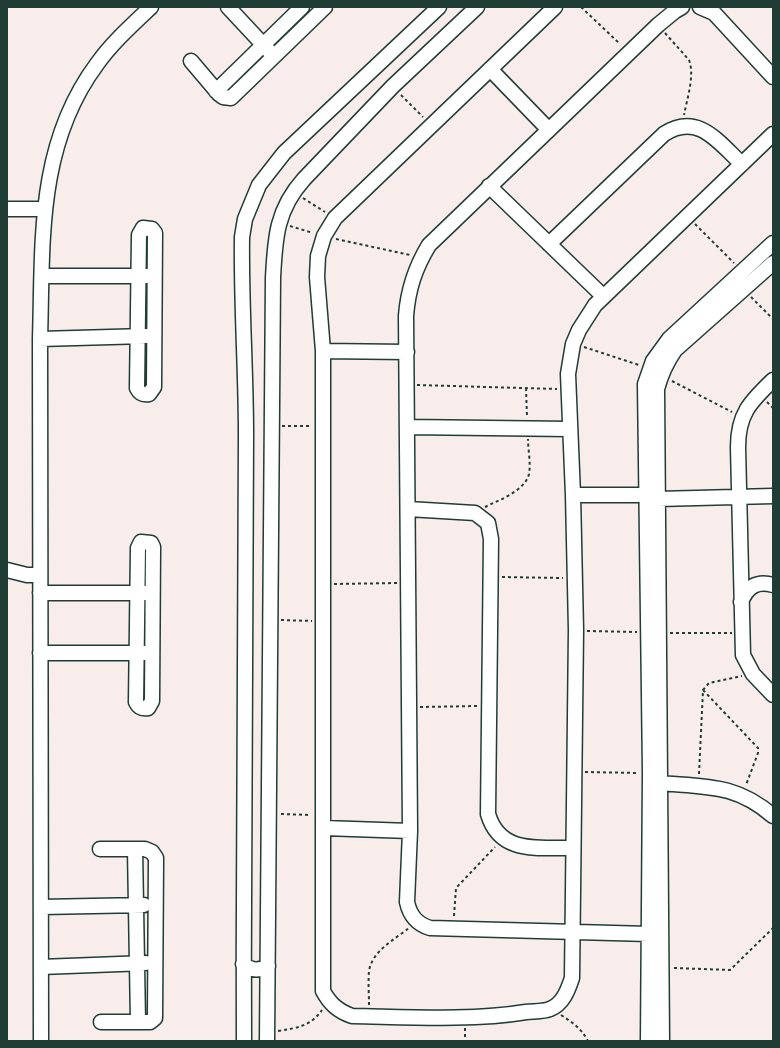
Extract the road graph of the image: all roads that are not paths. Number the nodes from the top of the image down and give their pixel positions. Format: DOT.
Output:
graph roads {
  1 [pos="151,7"];
  2 [pos="228,7"];
  3 [pos="302,7"];
  4 [pos="439,7"];
  5 [pos="477,7"];
  6 [pos="555,7"];
  7 [pos="682,7"];
  8 [pos="700,7"];
  9 [pos="318,9"];
  10 [pos="263,45"];
  11 [pos="275,57"];
  12 [pos="191,61"];
  13 [pos="490,69"];
  14 [pos="773,77"];
  15 [pos="216,91"];
  16 [pos="549,130"];
  17 [pos="773,134"];
  18 [pos="742,164"];
  19 [pos="489,186"];
  20 [pos="7,209"];
  21 [pos="45,209"];
  22 [pos="773,243"];
  23 [pos="549,244"];
  24 [pos="773,263"];
  25 [pos="42,276"];
  26 [pos="139,276"];
  27 [pos="154,276"];
  28 [pos="603,296"];
  29 [pos="137,336"];
  30 [pos="154,336"];
  31 [pos="40,339"];
  32 [pos="323,351"];
  33 [pos="407,352"];
  34 [pos="655,372"];
  35 [pos="773,380"];
  36 [pos="407,427"];
  37 [pos="570,429"];
  38 [pos="573,495"];
  39 [pos="738,496"];
  40 [pos="773,496"];
  41 [pos="652,497"];
  42 [pos="408,509"];
  43 [pos="7,570"];
  44 [pos="40,575"];
  45 [pos="773,585"];
  46 [pos="40,593"];
  47 [pos="137,593"];
  48 [pos="153,593"];
  49 [pos="741,602"];
  50 [pos="654,633"];
  51 [pos="40,653"];
  52 [pos="137,653"];
  53 [pos="153,653"];
  54 [pos="773,695"];
  55 [pos="660,783"];
  56 [pos="773,816"];
  57 [pos="324,822"];
  58 [pos="410,831"];
  59 [pos="573,848"];
  60 [pos="100,849"];
  61 [pos="135,849"];
  62 [pos="655,851"];
  63 [pos="156,904"];
  64 [pos="136,905"];
  65 [pos="41,907"];
  66 [pos="572,932"];
  67 [pos="649,934"];
  68 [pos="137,963"];
  69 [pos="155,963"];
  70 [pos="243,964"];
  71 [pos="268,966"];
  72 [pos="41,967"];
  73 [pos="268,994"];
  74 [pos="244,997"];
  75 [pos="101,1022"];
  76 [pos="138,1022"];
  77 [pos="267,1037"];
  78 [pos="41,1041"];
  79 [pos="244,1041"];
  80 [pos="648,1041"];
  81 [pos="662,1041"];
  1 -- 21 [label="street"];
  2 -- 10 [label="street"];
  3 -- 10 [label="street"];
  4 -- 70 [label="street"];
  5 -- 71 [label="street"];
  6 -- 13 [label="street"];
  7 -- 16 [label="street"];
  8 -- 14 [label="street"];
  9 -- 11 [label="street"];
  10 -- 11 [label="street"];
  10 -- 15 [label="street"];
  11 -- 15 [label="street"];
  12 -- 15 [label="street"];
  13 -- 16 [label="street"];
  13 -- 32 [label="street"];
  16 -- 19 [label="street"];
  17 -- 18 [label="street"];
  18 -- 23 [label="street"];
  18 -- 28 [label="street"];
  19 -- 23 [label="street"];
  19 -- 33 [label="street"];
  20 -- 21 [label="street"];
  21 -- 25 [label="street"];
  22 -- 34 [label="street"];
  23 -- 28 [label="street"];
  24 -- 34 [label="street"];
  25 -- 26 [label="street"];
  25 -- 31 [label="street"];
  26 -- 27 [label="street"];
  26 -- 27 [label="street"];
  26 -- 29 [label="street"];
  27 -- 30 [label="street"];
  28 -- 37 [label="street"];
  29 -- 30 [label="street"];
  29 -- 30 [label="street"];
  29 -- 31 [label="street"];
  31 -- 44 [label="street"];
  32 -- 33 [label="street"];
  32 -- 57 [label="street"];
  33 -- 36 [label="street"];
  34 -- 41 [label="street"];
  35 -- 39 [label="street"];
  36 -- 37 [label="street"];
  36 -- 42 [label="street"];
  37 -- 38 [label="street"];
  38 -- 41 [label="street"];
  38 -- 59 [label="street"];
  39 -- 40 [label="street"];
  39 -- 41 [label="street"];
  39 -- 49 [label="street"];
  41 -- 50 [label="street"];
  42 -- 58 [label="street"];
  42 -- 59 [label="street"];
  43 -- 44 [label="street"];
  44 -- 46 [label="street"];
  45 -- 49 [label="street"];
  46 -- 47 [label="street"];
  46 -- 51 [label="street"];
  47 -- 48 [label="street"];
  47 -- 48 [label="street"];
  47 -- 52 [label="street"];
  48 -- 53 [label="street"];
  49 -- 54 [label="street"];
  50 -- 55 [label="street"];
  50 -- 62 [label="street"];
  51 -- 52 [label="street"];
  51 -- 65 [label="street"];
  52 -- 53 [label="street"];
  52 -- 53 [label="street"];
  55 -- 56 [label="street"];
  55 -- 62 [label="street"];
  57 -- 58 [label="street"];
  57 -- 66 [label="street"];
  58 -- 66 [label="street"];
  59 -- 66 [label="street"];
  60 -- 61 [label="street"];
  61 -- 63 [label="street"];
  61 -- 64 [label="street"];
  62 -- 67 [label="street"];
  62 -- 81 [label="street"];
  63 -- 64 [label="street"];
  63 -- 69 [label="street"];
  64 -- 65 [label="street"];
  64 -- 68 [label="street"];
  65 -- 72 [label="street"];
  66 -- 67 [label="street"];
  67 -- 80 [label="street"];
  68 -- 69 [label="street"];
  68 -- 72 [label="street"];
  68 -- 76 [label="street"];
  69 -- 76 [label="street"];
  70 -- 71 [label="street"];
  70 -- 74 [label="street"];
  71 -- 73 [label="street"];
  72 -- 78 [label="street"];
  73 -- 74 [label="street"];
  73 -- 77 [label="street"];
  74 -- 79 [label="street"];
  75 -- 76 [label="street"];
}
